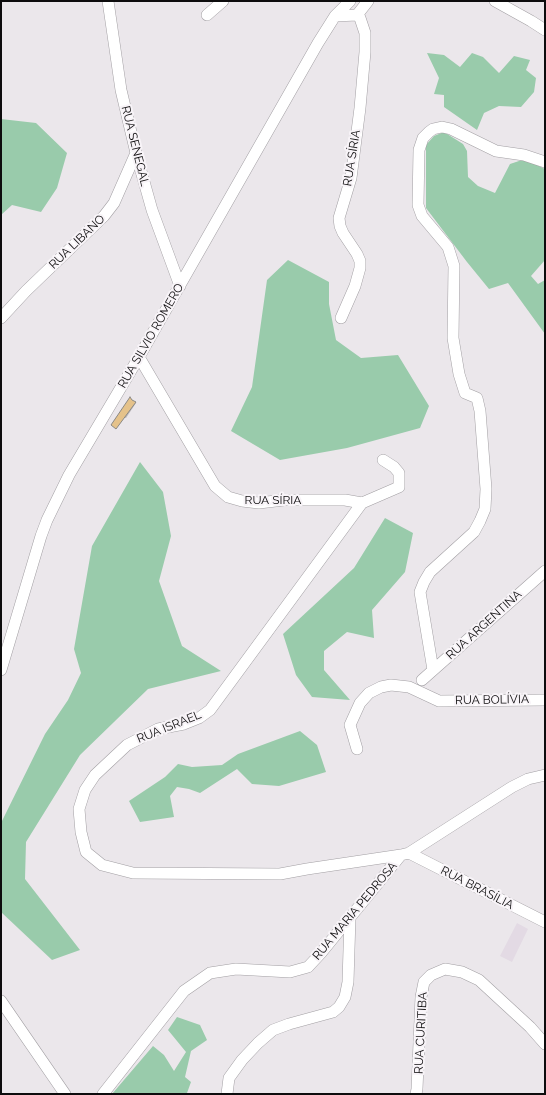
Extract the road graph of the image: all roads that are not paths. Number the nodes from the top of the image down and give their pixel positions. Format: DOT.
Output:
graph roads {
  1 [pos="108,1"];
  2 [pos="223,1"];
  3 [pos="350,1"];
  4 [pos="368,1"];
  5 [pos="495,1"];
  6 [pos="207,15"];
  7 [pos="357,15"];
  8 [pos="335,16"];
  9 [pos="545,30"];
  10 [pos="136,153"];
  11 [pos="545,162"];
  12 [pos="180,286"];
  13 [pos="2,315"];
  14 [pos="341,318"];
  15 [pos="139,357"];
  16 [pos="383,460"];
  17 [pos="362,503"];
  18 [pos="545,571"];
  19 [pos="1,670"];
  20 [pos="433,670"];
  21 [pos="422,680"];
  22 [pos="545,700"];
  23 [pos="357,749"];
  24 [pos="545,775"];
  25 [pos="405,854"];
  26 [pos="350,917"];
  27 [pos="545,922"];
  28 [pos="1,1001"];
  29 [pos="545,1044"];
  30 [pos="65,1094"];
  31 [pos="103,1094"];
  32 [pos="227,1094"];
  33 [pos="416,1094"];
  1 -- 10 [label="street, RUA SENEGAL"];
  2 -- 6 [label="street"];
  3 -- 8 [label="street, RUA SILVIO ROMERO"];
  4 -- 7 [label="street"];
  5 -- 9 [label="street"];
  7 -- 8 [label="street"];
  7 -- 14 [label="street, RUA SÍRIA"];
  8 -- 12 [label="street, RUA SILVIO ROMERO"];
  10 -- 12 [label="street, RUA SENEGAL"];
  10 -- 13 [label="street, RUA LIBANO"];
  11 -- 20 [label="street"];
  12 -- 15 [label="street, RUA SILVIO ROMERO"];
  15 -- 17 [label="street, RUA SÍRIA"];
  15 -- 19 [label="street, RUA SILVIO ROMERO"];
  16 -- 17 [label="street"];
  17 -- 25 [label="street, RUA ISRAEL"];
  18 -- 20 [label="street, RUA ARGENTINA"];
  20 -- 21 [label="street, RUA ARGENTINA"];
  22 -- 23 [label="street, RUA BOLÍVIA"];
  24 -- 25 [label="street, RUA MARIA PEDROSA"];
  25 -- 26 [label="street, RUA MARIA PEDROSA"];
  25 -- 27 [label="street, RUA BRASÍLIA"];
  26 -- 31 [label="street, RUA MARIA PEDROSA"];
  26 -- 32 [label="street"];
  28 -- 30 [label="street"];
  29 -- 33 [label="street, RUA CURITIBA"];
}
